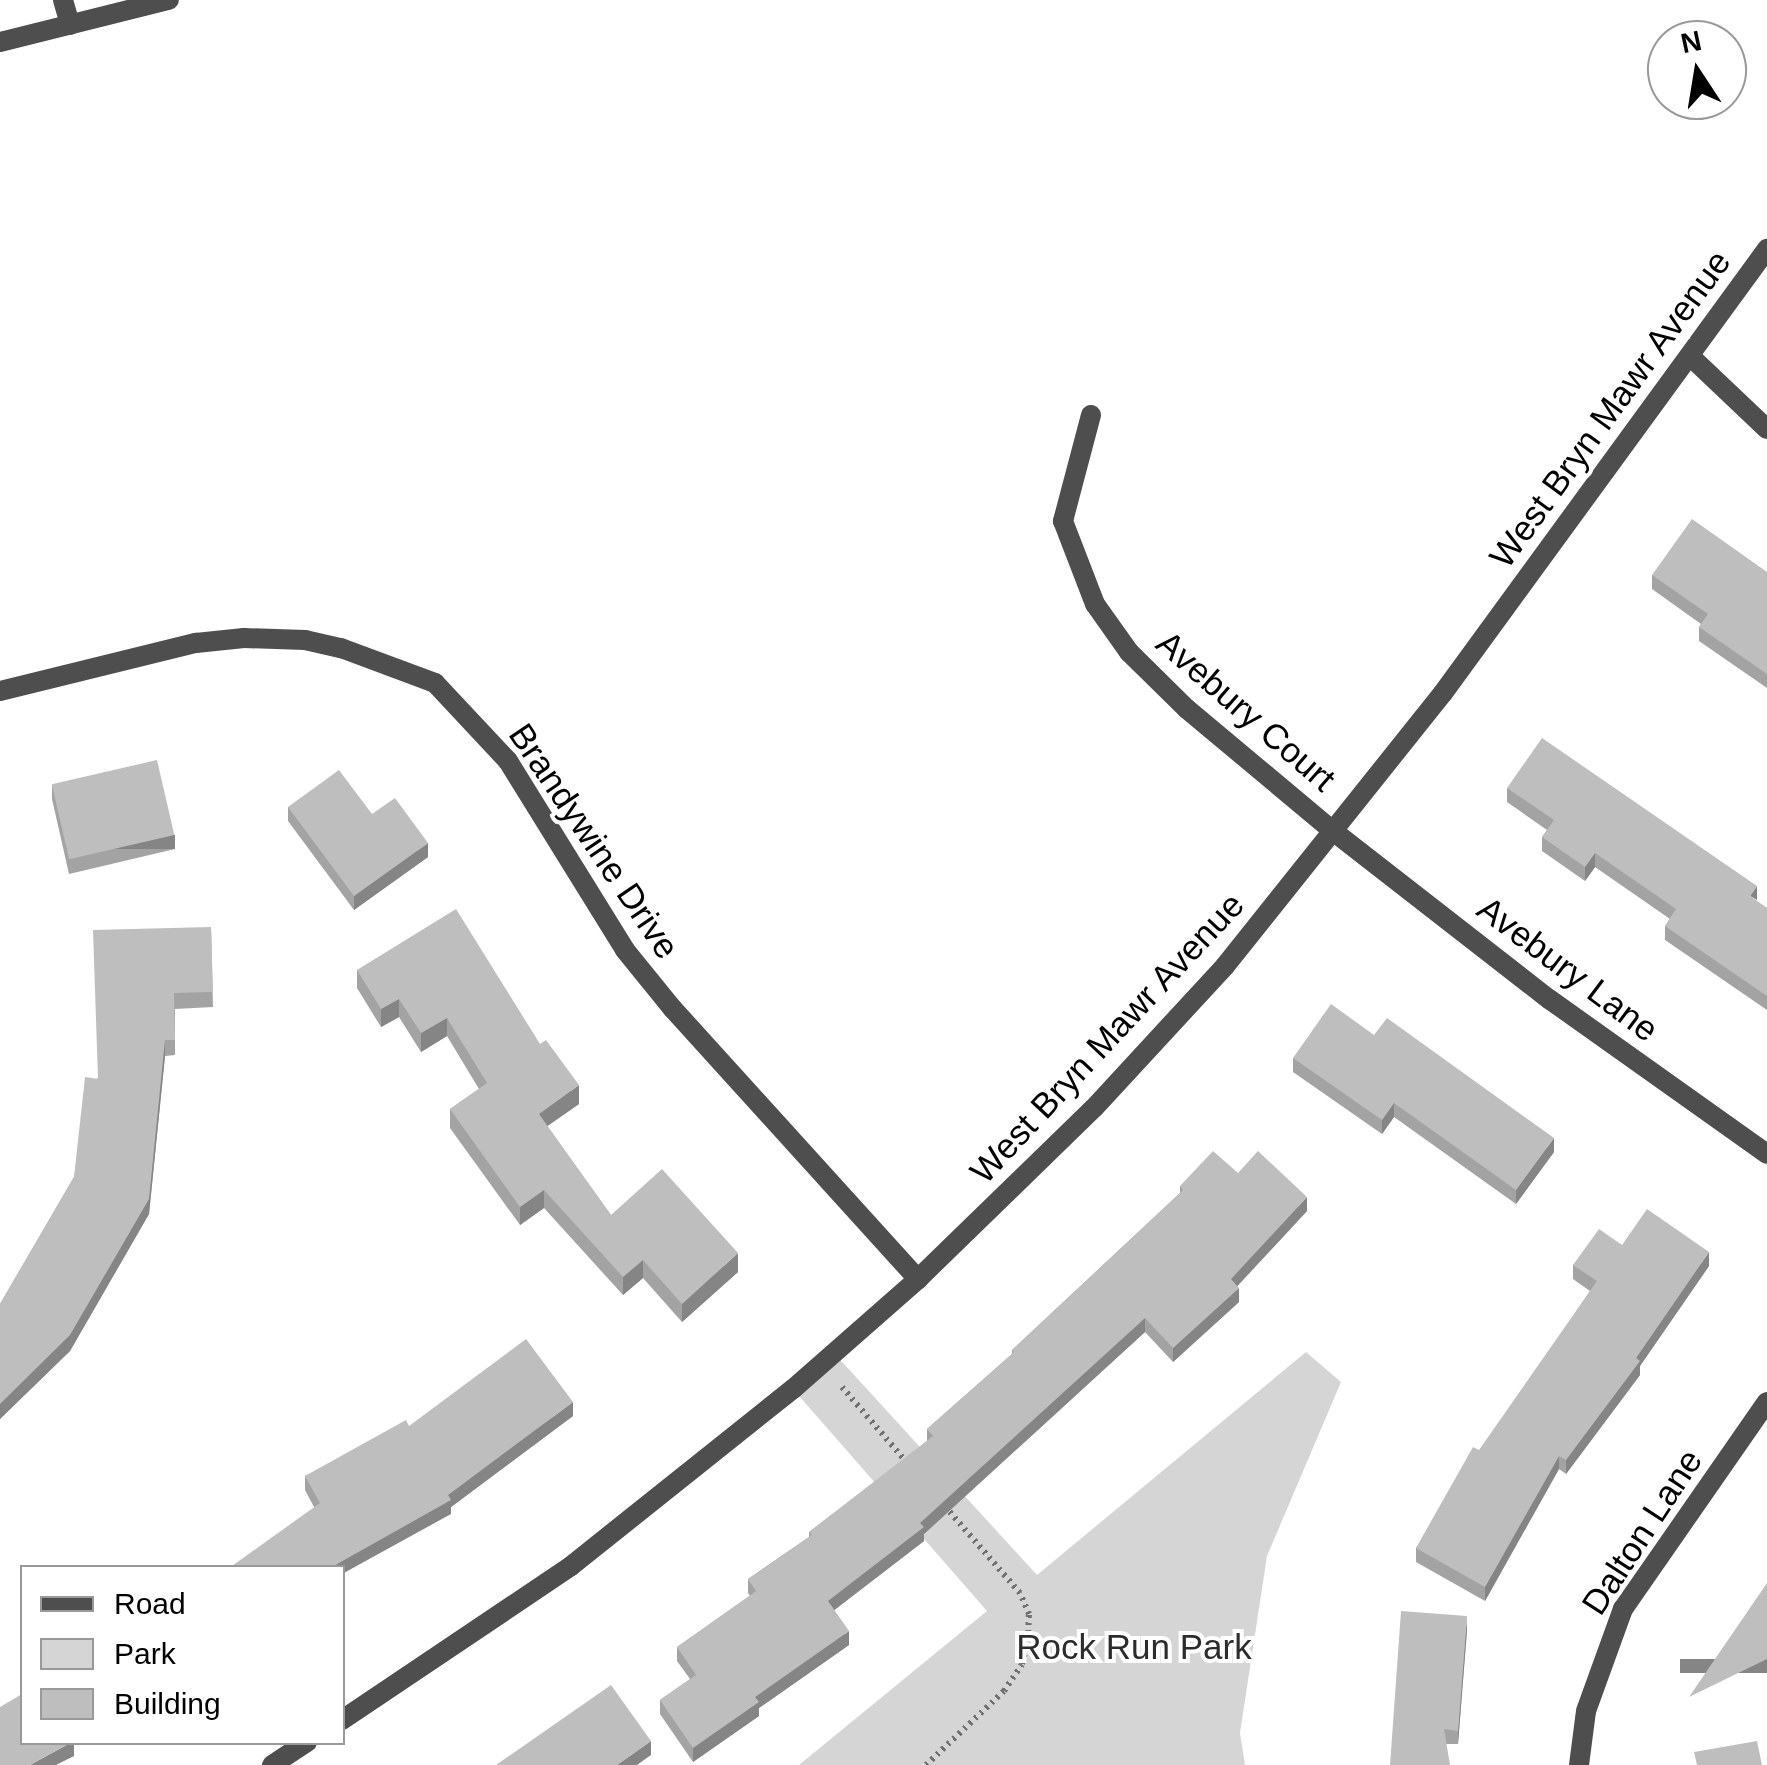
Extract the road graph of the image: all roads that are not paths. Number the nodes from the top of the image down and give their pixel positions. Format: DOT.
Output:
graph roads {
  1 [pos="64,0"];
  2 [pos="170,0"];
  3 [pos="70,25"];
  4 [pos="0,42"];
  5 [pos="1767,250"];
  6 [pos="1690,356"];
  7 [pos="1091,415"];
  8 [pos="1767,429"];
  9 [pos="0,691"];
  10 [pos="1333,831"];
  11 [pos="1767,1154"];
  12 [pos="918,1280"];
  13 [pos="1767,1402"];
  14 [pos="345,1718"];
  15 [pos="303,1745"];
  16 [pos="272,1765"];
  17 [pos="1579,1765"];
  1 -- 3 [label="street"];
  2 -- 3 [label="street"];
  3 -- 4 [label="street"];
  5 -- 6 [label="street, West Bryn Mawr Avenue"];
  6 -- 8 [label="street"];
  6 -- 10 [label="street, West Bryn Mawr Avenue"];
  7 -- 10 [label="street, Avebury Court"];
  9 -- 12 [label="street, Brandywine Drive"];
  10 -- 11 [label="street, Avebury Lane"];
  10 -- 12 [label="street, West Bryn Mawr Avenue"];
  12 -- 14 [label="street, West Bryn Mawr Avenue"];
  13 -- 17 [label="street, Dalton Lane"];
  15 -- 16 [label="street"];
}
